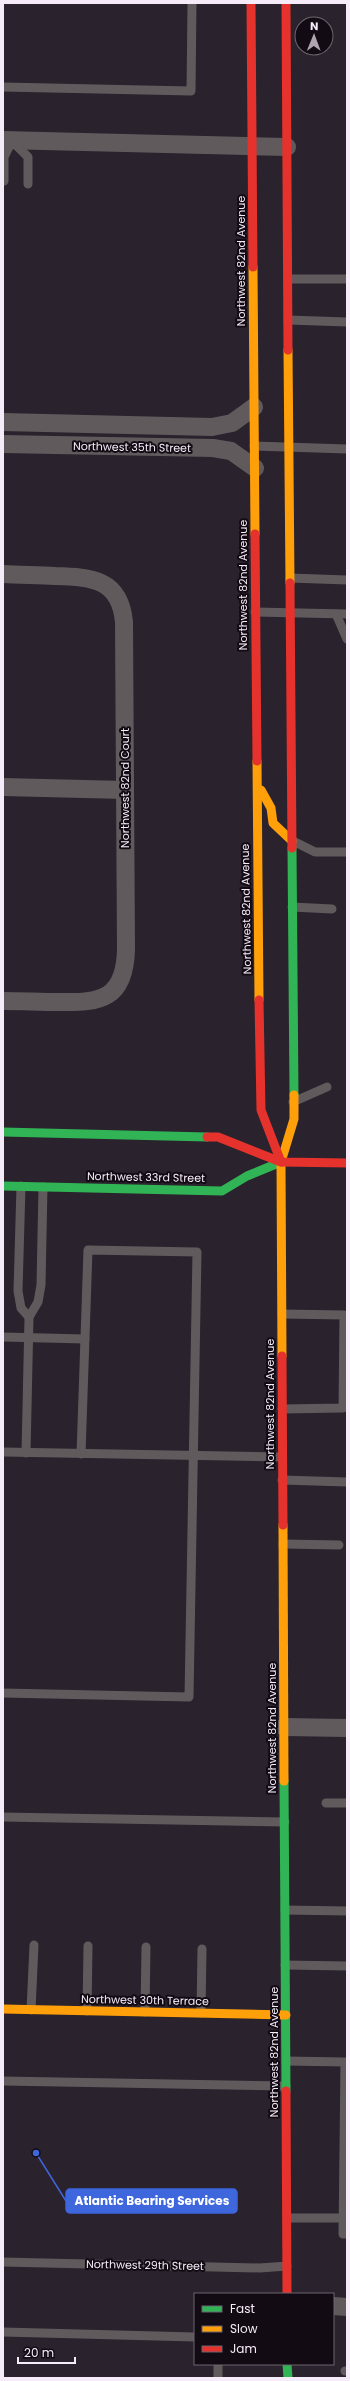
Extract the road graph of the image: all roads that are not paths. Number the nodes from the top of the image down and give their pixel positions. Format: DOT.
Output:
graph roads {
  1 [pos="192,3"];
  2 [pos="251,3"];
  3 [pos="286,3"];
  4 [pos="3,87"];
  5 [pos="8,141"];
  6 [pos="252,146"];
  7 [pos="287,147"];
  8 [pos="4,181"];
  9 [pos="28,184"];
  10 [pos="288,279"];
  11 [pos="347,279"];
  12 [pos="288,320"];
  13 [pos="347,322"];
  14 [pos="254,407"];
  15 [pos="3,422"];
  16 [pos="3,444"];
  17 [pos="254,446"];
  18 [pos="289,447"];
  19 [pos="347,449"];
  20 [pos="255,468"];
  21 [pos="3,574"];
  22 [pos="290,578"];
  23 [pos="347,580"];
  24 [pos="255,612"];
  25 [pos="290,613"];
  26 [pos="336,614"];
  27 [pos="347,614"];
  28 [pos="347,639"];
  29 [pos="257,782"];
  30 [pos="3,787"];
  31 [pos="125,790"];
  32 [pos="292,841"];
  33 [pos="347,852"];
  34 [pos="292,907"];
  35 [pos="332,909"];
  36 [pos="3,1001"];
  37 [pos="327,1087"];
  38 [pos="293,1102"];
  39 [pos="3,1132"];
  40 [pos="282,1162"];
  41 [pos="347,1163"];
  42 [pos="3,1186"];
  43 [pos="21,1186"];
  44 [pos="43,1187"];
  45 [pos="282,1314"];
  46 [pos="29,1317"];
  47 [pos="3,1337"];
  48 [pos="28,1338"];
  49 [pos="85,1339"];
  50 [pos="282,1409"];
  51 [pos="3,1452"];
  52 [pos="26,1453"];
  53 [pos="81,1454"];
  54 [pos="193,1456"];
  55 [pos="282,1457"];
  56 [pos="282,1480"];
  57 [pos="347,1482"];
  58 [pos="283,1544"];
  59 [pos="340,1545"];
  60 [pos="3,1693"];
  61 [pos="284,1726"];
  62 [pos="347,1728"];
  63 [pos="326,1802"];
  64 [pos="347,1803"];
  65 [pos="3,1817"];
  66 [pos="284,1822"];
  67 [pos="285,1910"];
  68 [pos="347,1911"];
  69 [pos="34,1945"];
  70 [pos="88,1946"];
  71 [pos="146,1947"];
  72 [pos="202,1949"];
  73 [pos="285,1965"];
  74 [pos="347,1966"];
  75 [pos="3,2009"];
  76 [pos="31,2010"];
  77 [pos="88,2010"];
  78 [pos="145,2012"];
  79 [pos="201,2013"];
  80 [pos="286,2015"];
  81 [pos="286,2061"];
  82 [pos="346,2061"];
  83 [pos="3,2080"];
  84 [pos="286,2086"];
  85 [pos="346,2116"];
  86 [pos="345,2172"];
  87 [pos="287,2218"];
  88 [pos="343,2218"];
  89 [pos="347,2234"];
  90 [pos="3,2262"];
  91 [pos="287,2266"];
  92 [pos="287,2293"];
  93 [pos="334,2306"];
  94 [pos="347,2307"];
  95 [pos="3,2332"];
  96 [pos="194,2337"];
  97 [pos="218,2365"];
  98 [pos="287,2365"];
  99 [pos="218,2378"];
  100 [pos="288,2378"];
  1 -- 4 [label="lane"];
  2 -- 6 [label="street, Northwest 82nd Avenue"];
  3 -- 7 [label="street, Northwest 82nd Avenue"];
  5 -- 6 [label="street"];
  5 -- 8 [label="lane"];
  5 -- 9 [label="lane"];
  6 -- 7 [label="street"];
  6 -- 14 [label="street, Northwest 82nd Avenue"];
  7 -- 10 [label="street, Northwest 82nd Avenue"];
  10 -- 11 [label="lane"];
  10 -- 12 [label="street, Northwest 82nd Avenue"];
  12 -- 13 [label="lane"];
  12 -- 18 [label="street, Northwest 82nd Avenue"];
  14 -- 15 [label="street, Northwest 35th Street"];
  14 -- 17 [label="street, Northwest 82nd Avenue"];
  16 -- 20 [label="street, Northwest 35th Street"];
  17 -- 18 [label="lane"];
  17 -- 20 [label="street, Northwest 82nd Avenue"];
  18 -- 19 [label="lane"];
  18 -- 22 [label="street, Northwest 82nd Avenue"];
  20 -- 24 [label="street, Northwest 82nd Avenue"];
  21 -- 31 [label="street, Northwest 82nd Court"];
  22 -- 23 [label="lane"];
  22 -- 25 [label="street, Northwest 82nd Avenue"];
  24 -- 25 [label="lane"];
  24 -- 29 [label="street, Northwest 82nd Avenue"];
  25 -- 26 [label="lane"];
  25 -- 32 [label="street, Northwest 82nd Avenue"];
  26 -- 27 [label="lane"];
  26 -- 28 [label="lane"];
  29 -- 32 [label="street"];
  29 -- 40 [label="street, Northwest 82nd Avenue"];
  30 -- 31 [label="street"];
  31 -- 36 [label="street, Northwest 82nd Court"];
  32 -- 33 [label="lane"];
  32 -- 34 [label="street, Northwest 82nd Avenue"];
  34 -- 35 [label="lane"];
  34 -- 38 [label="street, Northwest 82nd Avenue"];
  37 -- 38 [label="lane"];
  38 -- 40 [label="street, Northwest 82nd Avenue"];
  39 -- 40 [label="street, Northwest 33rd Street"];
  40 -- 41 [label="street, Northwest 33rd Street"];
  40 -- 44 [label="street, Northwest 33rd Street"];
  40 -- 45 [label="street, Northwest 82nd Avenue"];
  42 -- 43 [label="street, Northwest 33rd Street"];
  43 -- 44 [label="street, Northwest 33rd Street"];
  43 -- 46 [label="lane"];
  44 -- 46 [label="lane"];
  45 -- 50 [label="street, Northwest 82nd Avenue"];
  45 -- 50 [label="lane"];
  46 -- 48 [label="lane"];
  47 -- 48 [label="lane"];
  48 -- 49 [label="lane"];
  48 -- 52 [label="lane"];
  49 -- 53 [label="lane"];
  49 -- 54 [label="lane"];
  50 -- 55 [label="street, Northwest 82nd Avenue"];
  51 -- 52 [label="lane"];
  52 -- 53 [label="lane"];
  53 -- 54 [label="lane"];
  54 -- 55 [label="lane"];
  54 -- 60 [label="lane"];
  55 -- 56 [label="street, Northwest 82nd Avenue"];
  56 -- 57 [label="lane"];
  56 -- 58 [label="street, Northwest 82nd Avenue"];
  58 -- 59 [label="lane"];
  58 -- 61 [label="street, Northwest 82nd Avenue"];
  61 -- 62 [label="street"];
  61 -- 66 [label="street, Northwest 82nd Avenue"];
  63 -- 64 [label="lane"];
  65 -- 66 [label="lane"];
  66 -- 67 [label="street, Northwest 82nd Avenue"];
  67 -- 68 [label="lane"];
  67 -- 73 [label="street, Northwest 82nd Avenue"];
  69 -- 76 [label="lane"];
  70 -- 77 [label="lane"];
  71 -- 78 [label="lane"];
  72 -- 79 [label="lane"];
  73 -- 74 [label="lane"];
  73 -- 80 [label="street, Northwest 82nd Avenue"];
  75 -- 76 [label="street, Northwest 30th Terrace"];
  76 -- 77 [label="street, Northwest 30th Terrace"];
  77 -- 78 [label="street, Northwest 30th Terrace"];
  78 -- 79 [label="street, Northwest 30th Terrace"];
  79 -- 80 [label="street, Northwest 30th Terrace"];
  80 -- 81 [label="street, Northwest 82nd Avenue"];
  81 -- 82 [label="lane"];
  81 -- 84 [label="street, Northwest 82nd Avenue"];
  82 -- 85 [label="lane"];
  83 -- 84 [label="lane"];
  84 -- 87 [label="street, Northwest 82nd Avenue"];
  85 -- 86 [label="lane"];
  86 -- 88 [label="lane"];
  87 -- 88 [label="lane"];
  87 -- 91 [label="street, Northwest 82nd Avenue"];
  88 -- 89 [label="lane"];
  90 -- 91 [label="lane, Northwest 29th Street"];
  91 -- 92 [label="street, Northwest 82nd Avenue"];
  93 -- 94 [label="street"];
  95 -- 96 [label="lane"];
  97 -- 99 [label="lane"];
  98 -- 100 [label="street"];
}
